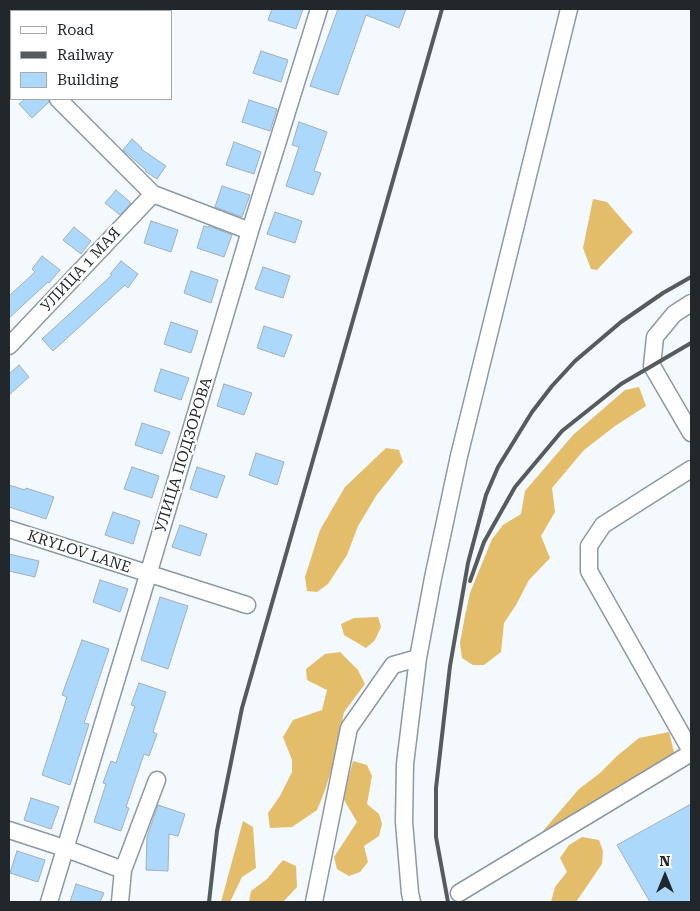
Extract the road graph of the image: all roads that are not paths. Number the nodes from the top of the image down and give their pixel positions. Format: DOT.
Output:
graph roads {
  1 [pos="319,9"];
  2 [pos="569,9"];
  3 [pos="59,100"];
  4 [pos="153,194"];
  5 [pos="250,231"];
  6 [pos="691,303"];
  7 [pos="9,346"];
  8 [pos="691,433"];
  9 [pos="691,469"];
  10 [pos="9,530"];
  11 [pos="148,575"];
  12 [pos="247,605"];
  13 [pos="418,658"];
  14 [pos="691,752"];
  15 [pos="156,780"];
  16 [pos="9,830"];
  17 [pos="64,848"];
  18 [pos="124,870"];
  19 [pos="459,893"];
  20 [pos="49,902"];
  21 [pos="120,902"];
  22 [pos="314,902"];
  23 [pos="412,902"];
  1 -- 5 [label="street, УЛИЦА ПОДЗОРОВА"];
  2 -- 13 [label="street"];
  3 -- 4 [label="street"];
  4 -- 5 [label="street"];
  4 -- 7 [label="street, УЛИЦА 1 МАЯ"];
  5 -- 11 [label="street, УЛИЦА ПОДЗОРОВА"];
  6 -- 8 [label="street"];
  9 -- 14 [label="street"];
  10 -- 11 [label="street, KRYLOV LANE"];
  11 -- 12 [label="street, KRYLOV LANE"];
  11 -- 17 [label="street, УЛИЦА ПОДЗОРОВА"];
  13 -- 22 [label="street"];
  13 -- 23 [label="street"];
  14 -- 19 [label="street"];
  15 -- 18 [label="street"];
  16 -- 17 [label="street"];
  17 -- 18 [label="street"];
  17 -- 20 [label="street, УЛИЦА ПОДЗОРОВА"];
  18 -- 21 [label="street"];
}
